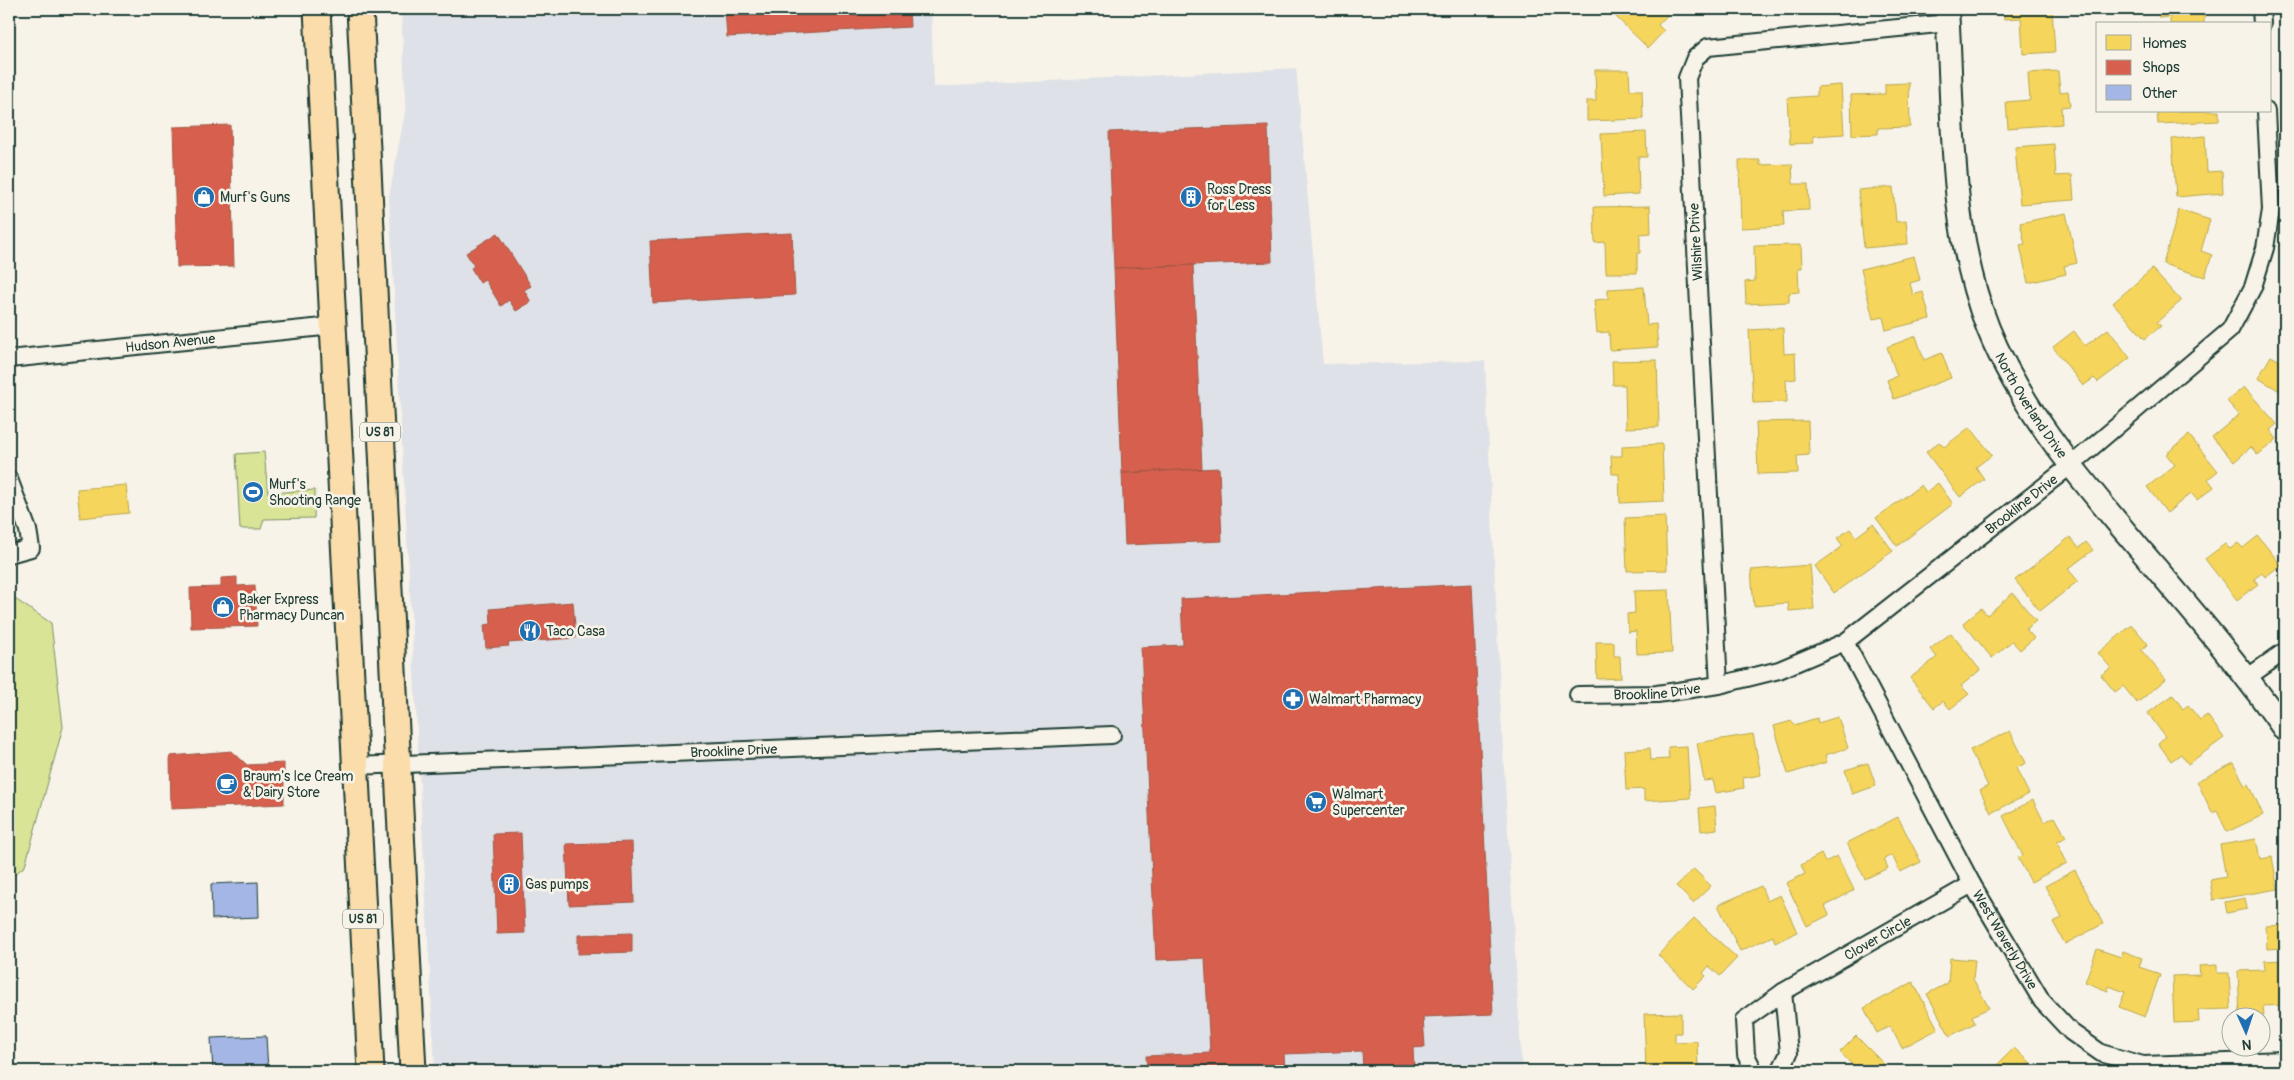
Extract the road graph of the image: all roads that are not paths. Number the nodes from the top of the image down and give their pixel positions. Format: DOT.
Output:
graph roads {
  1 [pos="317,9"];
  2 [pos="360,9"];
  3 [pos="2261,9"];
  4 [pos="1947,16"];
  5 [pos="2262,22"];
  6 [pos="2266,112"];
  7 [pos="332,326"];
  8 [pos="9,359"];
  9 [pos="2070,466"];
  10 [pos="9,479"];
  11 [pos="9,554"];
  12 [pos="1845,642"];
  13 [pos="2285,651"];
  14 [pos="2248,677"];
  15 [pos="1719,685"];
  16 [pos="1578,695"];
  17 [pos="2285,730"];
  18 [pos="1112,735"];
  19 [pos="398,764"];
  20 [pos="355,766"];
  21 [pos="1972,884"];
  22 [pos="1783,992"];
  23 [pos="2285,1060"];
  24 [pos="371,1071"];
  25 [pos="413,1071"];
  26 [pos="1754,1071"];
  27 [pos="1780,1071"];
  1 -- 7 [label="main road, US 81"];
  2 -- 19 [label="main road, US 81"];
  3 -- 5 [label="street"];
  4 -- 9 [label="street, North Overland Drive"];
  4 -- 15 [label="street, Wilshire Drive"];
  6 -- 9 [label="street, Brookline Drive"];
  7 -- 8 [label="street, Hudson Avenue"];
  7 -- 20 [label="main road, US 81"];
  9 -- 12 [label="street, Brookline Drive"];
  9 -- 14 [label="street, North Overland Drive"];
  10 -- 11 [label="street"];
  12 -- 15 [label="street, Brookline Drive"];
  12 -- 21 [label="street, West Waverly Drive"];
  13 -- 14 [label="street"];
  14 -- 17 [label="street, North Overland Drive"];
  15 -- 16 [label="street, Brookline Drive"];
  18 -- 19 [label="street, Brookline Drive"];
  19 -- 20 [label="street, Brookline Drive"];
  19 -- 25 [label="main road, US 81"];
  20 -- 24 [label="main road, US 81"];
  21 -- 22 [label="street, Clover Circle"];
  21 -- 23 [label="street, West Waverly Drive"];
  22 -- 26 [label="street, Clover Circle"];
  22 -- 27 [label="street"];
}
